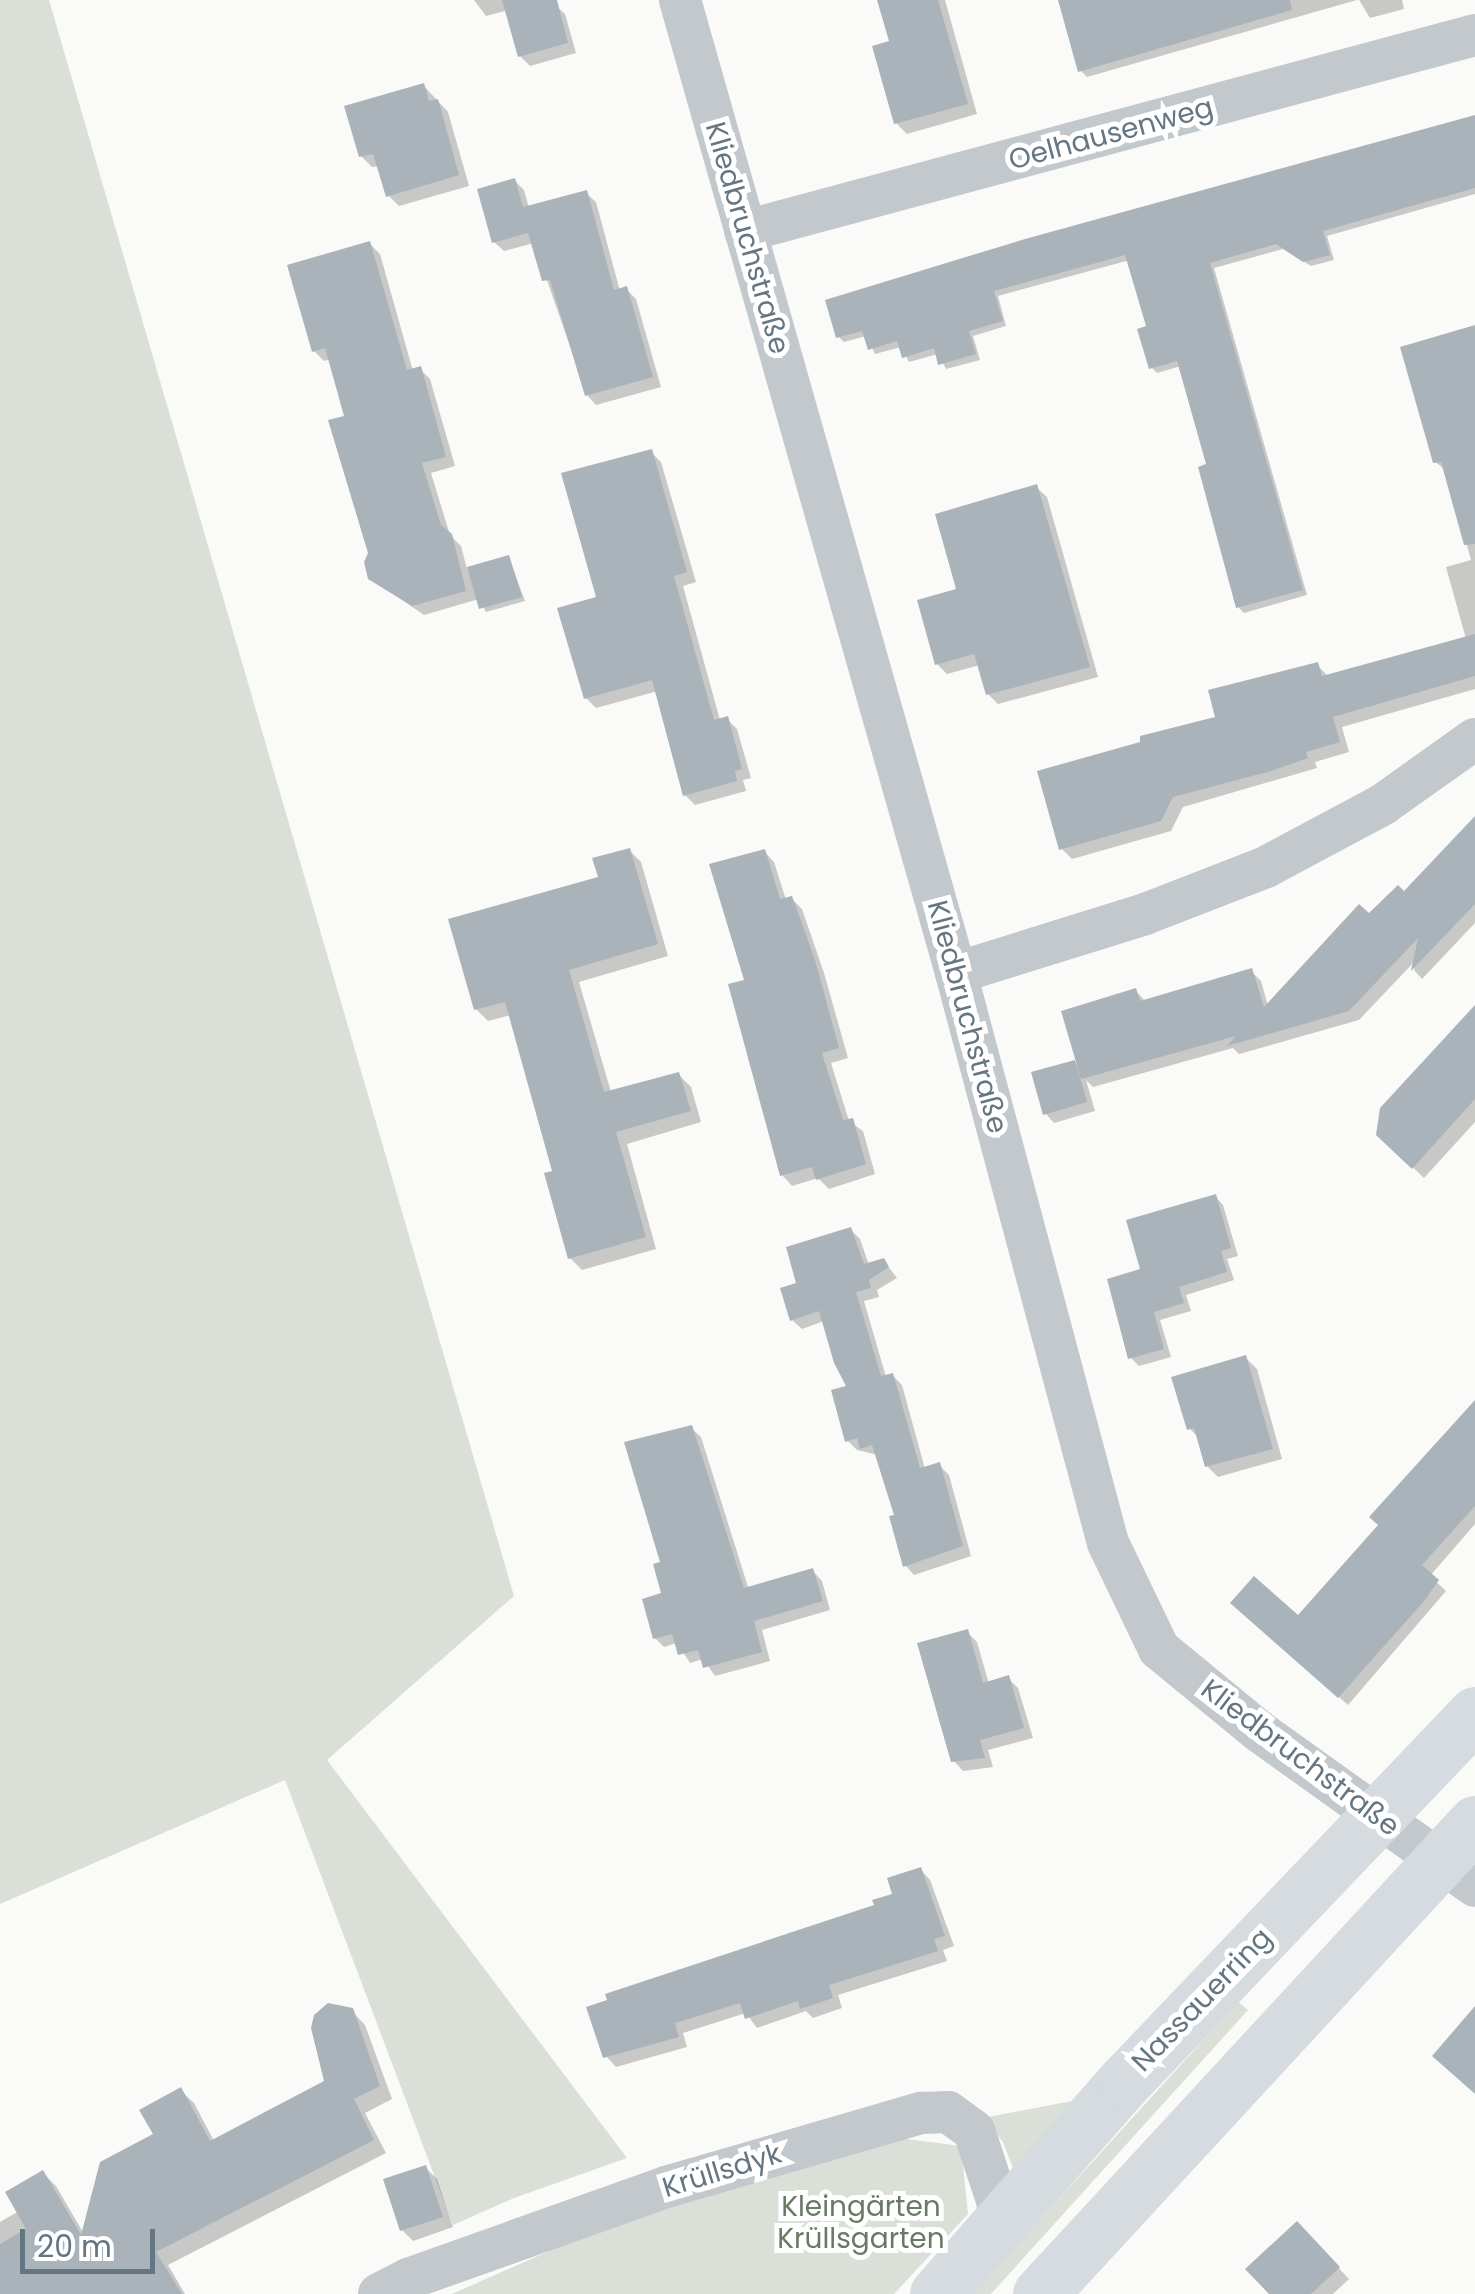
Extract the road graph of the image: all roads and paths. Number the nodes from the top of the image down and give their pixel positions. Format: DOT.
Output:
graph roads {
  1 [pos="680,0"];
  2 [pos="1475,35"];
  3 [pos="746,231"];
  4 [pos="1475,739"];
  5 [pos="956,973"];
  6 [pos="1475,1714"];
  7 [pos="1376,1817"];
  8 [pos="1463,1856"];
  9 [pos="996,2226"];
  10 [pos="378,2294"];
  11 [pos="937,2294"];
  12 [pos="1040,2294"];
  1 -- 3 [label="street, Kliedbruchstraße"];
  2 -- 3 [label="street, Oelhausenweg"];
  3 -- 5 [label="street, Kliedbruchstraße"];
  4 -- 5 [label="street"];
  5 -- 7 [label="street, Kliedbruchstraße"];
  6 -- 7 [label="main road, Nassauerring"];
  7 -- 8 [label="street, Kliedbruchstraße"];
  7 -- 9 [label="main road, Nassauerring"];
  8 -- 12 [label="main road"];
  9 -- 10 [label="street, Krüllsdyk"];
  9 -- 11 [label="main road, Nassauerring"];
}
